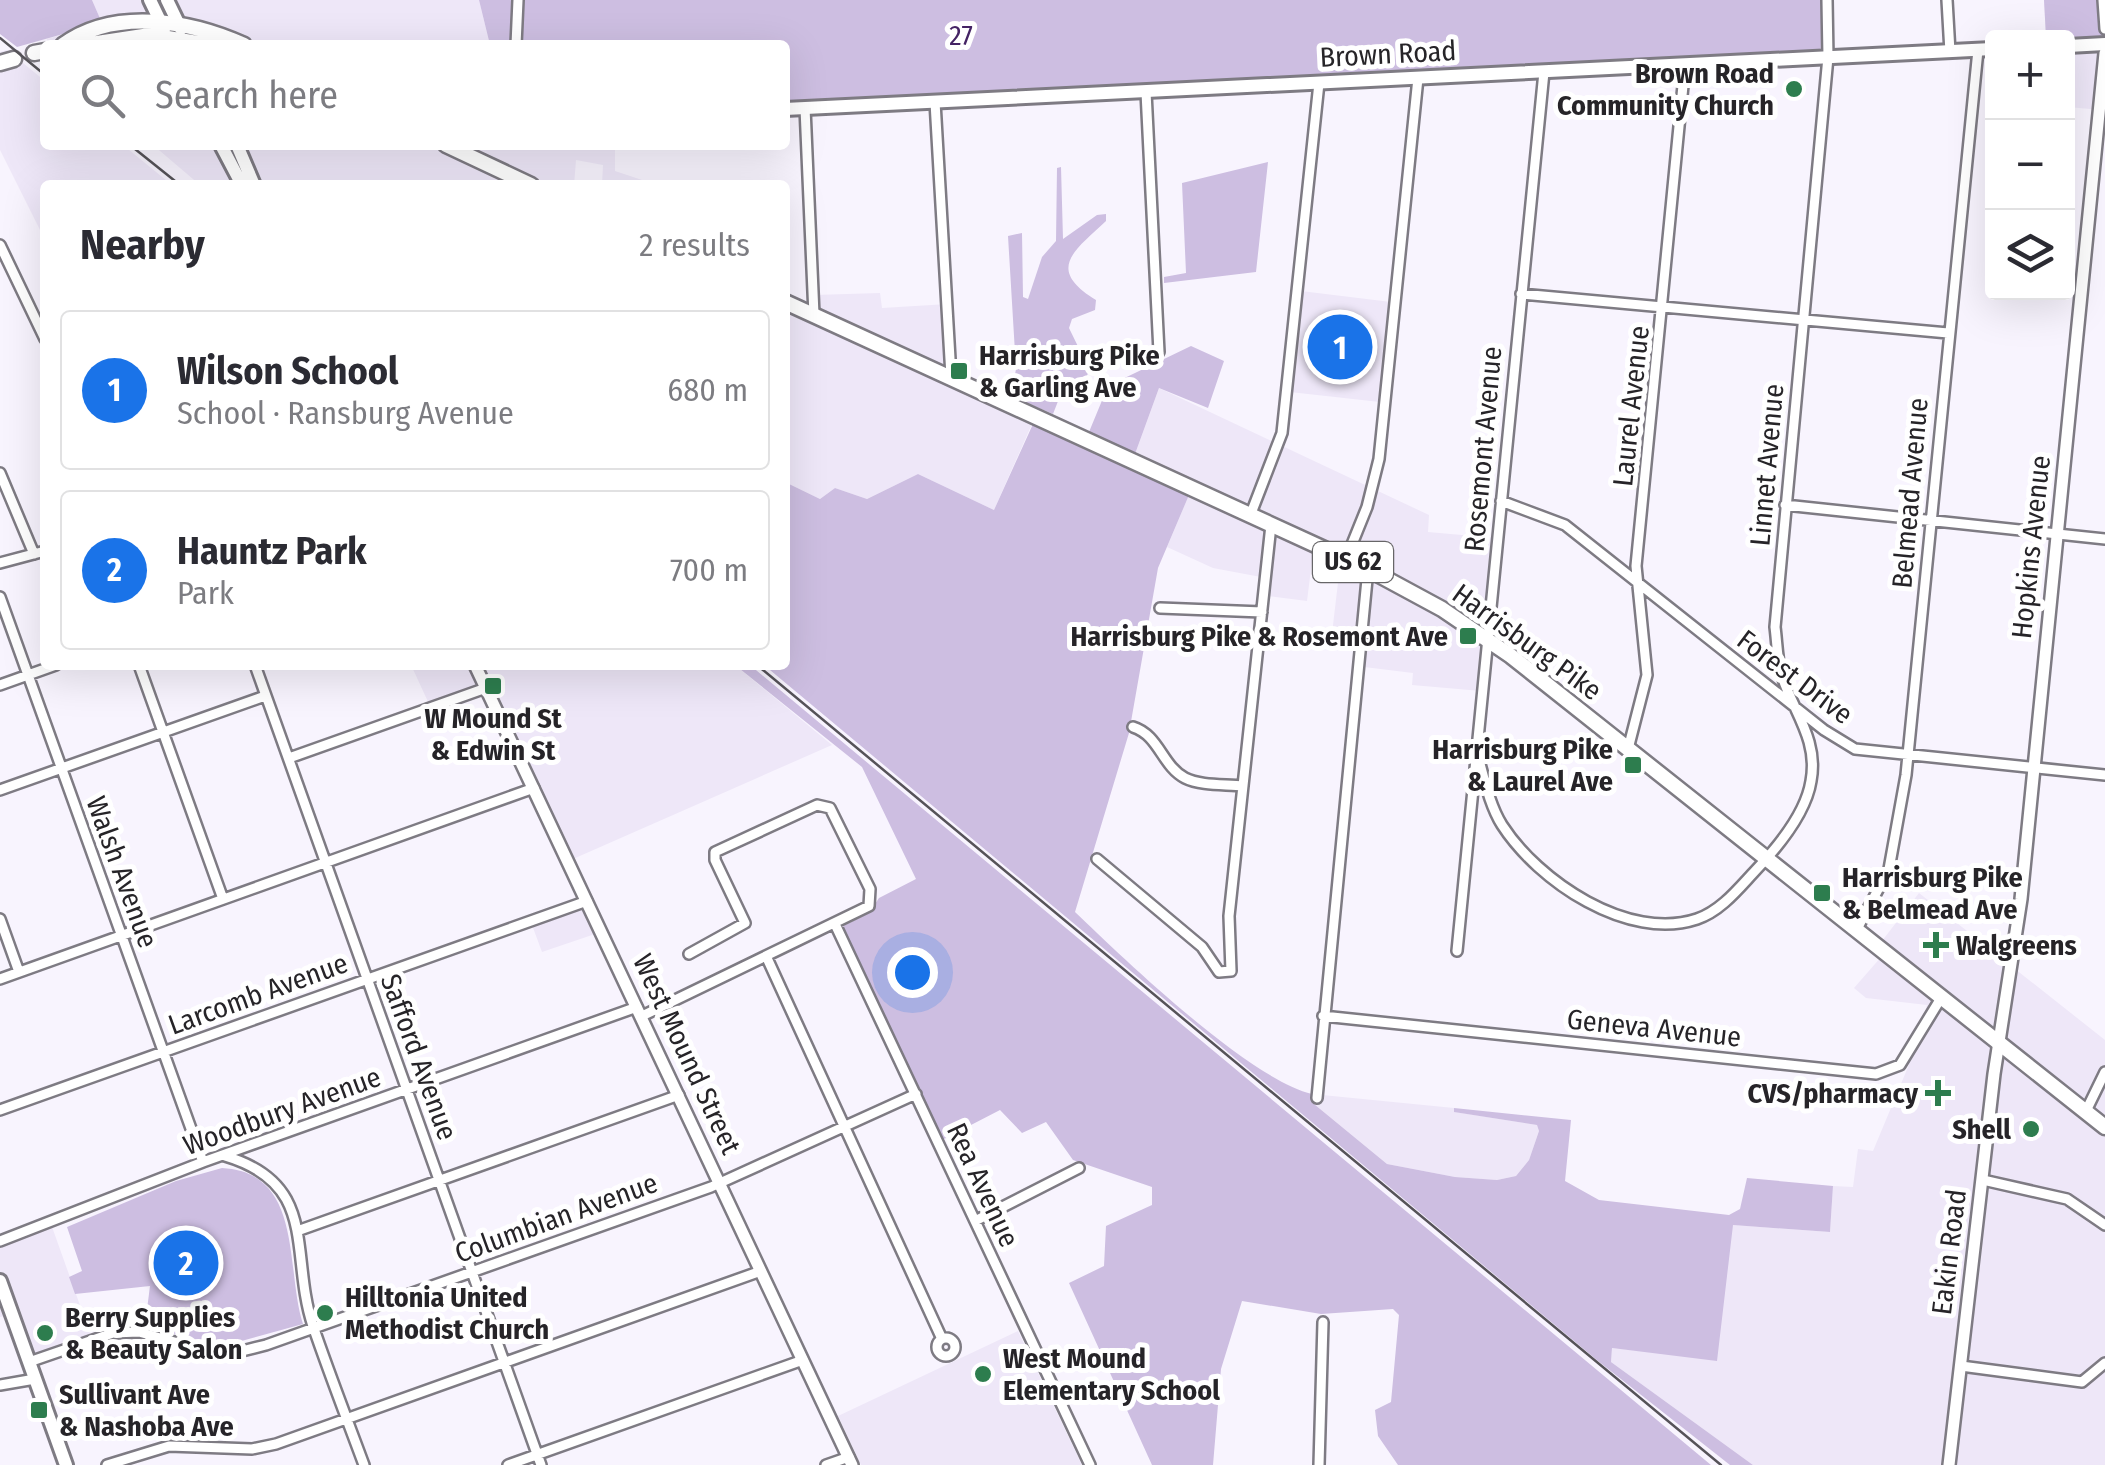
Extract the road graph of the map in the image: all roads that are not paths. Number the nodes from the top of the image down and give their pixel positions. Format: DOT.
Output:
graph roads {
  1 [pos="150,0"];
  2 [pos="167,0"];
  3 [pos="518,0"];
  4 [pos="1828,0"];
  5 [pos="1948,0"];
  6 [pos="2103,0"];
  7 [pos="161,22"];
  8 [pos="177,22"];
  9 [pos="2105,29"];
  10 [pos="70,40"];
  11 [pos="107,40"];
  12 [pos="168,40"];
  13 [pos="178,40"];
  14 [pos="179,40"];
  15 [pos="229,40"];
  16 [pos="516,40"];
  17 [pos="2105,44"];
  18 [pos="2075,46"];
  19 [pos="1985,50"];
  20 [pos="1950,52"];
  21 [pos="2105,54"];
  22 [pos="1828,57"];
  23 [pos="1686,64"];
  24 [pos="1544,72"];
  25 [pos="1418,78"];
  26 [pos="1319,83"];
  27 [pos="1146,92"];
  28 [pos="935,102"];
  29 [pos="790,108"];
  30 [pos="805,108"];
  31 [pos="224,150"];
  32 [pos="238,150"];
  33 [pos="457,150"];
  34 [pos="240,180"];
  35 [pos="252,180"];
  36 [pos="521,180"];
  37 [pos="0,245"];
  38 [pos="1521,294"];
  39 [pos="790,304"];
  40 [pos="1664,306"];
  41 [pos="814,315"];
  42 [pos="1804,317"];
  43 [pos="40,329"];
  44 [pos="1948,333"];
  45 [pos="1159,352"];
  46 [pos="951,376"];
  47 [pos="0,473"];
  48 [pos="1501,501"];
  49 [pos="1786,504"];
  50 [pos="1250,516"];
  51 [pos="1931,520"];
  52 [pos="1271,525"];
  53 [pos="2058,534"];
  54 [pos="2105,539"];
  55 [pos="39,552"];
  56 [pos="1346,559"];
  57 [pos="0,563"];
  58 [pos="1368,569"];
  59 [pos="1638,585"];
  60 [pos="0,597"];
  61 [pos="1160,608"];
  62 [pos="1262,612"];
  63 [pos="1488,639"];
  64 [pos="42,670"];
  65 [pos="141,670"];
  66 [pos="256,670"];
  67 [pos="477,670"];
  68 [pos="28,675"];
  69 [pos="0,685"];
  70 [pos="486,688"];
  71 [pos="265,696"];
  72 [pos="1796,706"];
  73 [pos="1133,727"];
  74 [pos="163,732"];
  75 [pos="1628,750"];
  76 [pos="1477,754"];
  77 [pos="288,758"];
  78 [pos="1907,758"];
  79 [pos="62,768"];
  80 [pos="2034,768"];
  81 [pos="2105,775"];
  82 [pos="1242,786"];
  83 [pos="534,788"];
  84 [pos="0,790"];
  85 [pos="1097,859"];
  86 [pos="1766,859"];
  87 [pos="325,862"];
  88 [pos="223,899"];
  89 [pos="587,901"];
  90 [pos="0,919"];
  91 [pos="835,924"];
  92 [pos="1856,930"];
  93 [pos="121,936"];
  94 [pos="1228,939"];
  95 [pos="1202,948"];
  96 [pos="1458,951"];
  97 [pos="689,954"];
  98 [pos="766,956"];
  99 [pos="19,972"];
  100 [pos="0,979"];
  101 [pos="367,979"];
  102 [pos="1941,998"];
  103 [pos="640,1012"];
  104 [pos="1323,1016"];
  105 [pos="1999,1044"];
  106 [pos="163,1052"];
  107 [pos="2105,1072"];
  108 [pos="406,1090"];
  109 [pos="916,1094"];
  110 [pos="679,1095"];
  111 [pos="1318,1098"];
  112 [pos="0,1110"];
  113 [pos="2086,1112"];
  114 [pos="842,1126"];
  115 [pos="2105,1127"];
  116 [pos="223,1155"];
  117 [pos="202,1162"];
  118 [pos="1079,1168"];
  119 [pos="439,1180"];
  120 [pos="1982,1180"];
  121 [pos="720,1183"];
  122 [pos="975,1221"];
  123 [pos="2105,1225"];
  124 [pos="300,1230"];
  125 [pos="0,1241"];
  126 [pos="761,1271"];
  127 [pos="472,1272"];
  128 [pos="0,1282"];
  129 [pos="1323,1322"];
  130 [pos="314,1329"];
  131 [pos="942,1340"];
  132 [pos="803,1360"];
  133 [pos="29,1362"];
  134 [pos="2105,1363"];
  135 [pos="505,1364"];
  136 [pos="1961,1366"];
  137 [pos="35,1379"];
  138 [pos="0,1385"];
  139 [pos="347,1420"];
  140 [pos="540,1460"];
  141 [pos="850,1461"];
  142 [pos="66,1465"];
  143 [pos="108,1465"];
  144 [pos="364,1465"];
  145 [pos="508,1465"];
  146 [pos="826,1465"];
  147 [pos="1090,1465"];
  148 [pos="1319,1465"];
  149 [pos="1949,1465"];
  1 -- 7 [label="main road"];
  2 -- 8 [label="main road"];
  3 -- 16 [label="street"];
  4 -- 22 [label="street, Linnet Avenue"];
  5 -- 20 [label="street"];
  6 -- 9 [label="street"];
  7 -- 8 [label="main road"];
  7 -- 10 [label="main road"];
  7 -- 13 [label="main road"];
  8 -- 14 [label="main road"];
  8 -- 15 [label="main road"];
  11 -- 12 [label="main road"];
  17 -- 18 [label="main road"];
  19 -- 20 [label="main road, Brown Road"];
  19 -- 44 [label="street, Belmead Avenue"];
  20 -- 22 [label="main road, Brown Road"];
  21 -- 53 [label="street, Hopkins Avenue"];
  22 -- 23 [label="main road, Brown Road"];
  22 -- 42 [label="street, Linnet Avenue"];
  23 -- 24 [label="main road, Brown Road"];
  23 -- 40 [label="street, Laurel Avenue"];
  24 -- 25 [label="main road, Brown Road"];
  24 -- 38 [label="street, Rosemont Avenue"];
  25 -- 26 [label="main road, Brown Road"];
  25 -- 56 [label="street"];
  26 -- 27 [label="main road, Brown Road"];
  26 -- 50 [label="street"];
  27 -- 28 [label="main road, Brown Road"];
  27 -- 45 [label="street"];
  28 -- 30 [label="main road, Brown Road"];
  28 -- 46 [label="street"];
  29 -- 30 [label="main road, Brown Road"];
  30 -- 41 [label="street"];
  31 -- 34 [label="main road"];
  32 -- 35 [label="main road"];
  33 -- 36 [label="main road"];
  37 -- 43 [label="street"];
  38 -- 40 [label="street"];
  38 -- 48 [label="street, Rosemont Avenue"];
  39 -- 41 [label="main road, Harrisburg Pike / US 62"];
  40 -- 42 [label="street"];
  40 -- 59 [label="street, Laurel Avenue"];
  41 -- 46 [label="main road, Harrisburg Pike / US 62"];
  42 -- 44 [label="street"];
  42 -- 49 [label="street, Linnet Avenue"];
  44 -- 51 [label="street, Belmead Avenue"];
  46 -- 50 [label="main road, Harrisburg Pike / US 62"];
  47 -- 55 [label="street"];
  48 -- 59 [label="street, Forest Drive"];
  48 -- 63 [label="street, Rosemont Avenue"];
  49 -- 51 [label="street"];
  49 -- 72 [label="street, Linnet Avenue"];
  50 -- 52 [label="main road, Harrisburg Pike / US 62"];
  51 -- 53 [label="street"];
  51 -- 78 [label="street, Belmead Avenue"];
  52 -- 56 [label="main road, Harrisburg Pike / US 62"];
  52 -- 62 [label="street"];
  53 -- 54 [label="street"];
  53 -- 80 [label="street, Hopkins Avenue"];
  55 -- 57 [label="street"];
  56 -- 58 [label="main road, Harrisburg Pike / US 62"];
  58 -- 63 [label="main road, Harrisburg Pike / US 62"];
  58 -- 104 [label="street"];
  59 -- 72 [label="street, Forest Drive"];
  59 -- 75 [label="street, Laurel Avenue"];
  60 -- 68 [label="street, Walsh Avenue"];
  61 -- 62 [label="street"];
  62 -- 82 [label="street"];
  63 -- 75 [label="main road, Harrisburg Pike / US 62"];
  63 -- 76 [label="street, Rosemont Avenue"];
  64 -- 68 [label="street"];
  65 -- 74 [label="street"];
  66 -- 71 [label="street, Safford Avenue"];
  67 -- 70 [label="street, West Mound Street"];
  68 -- 69 [label="street"];
  68 -- 79 [label="street, Walsh Avenue"];
  70 -- 77 [label="street"];
  70 -- 83 [label="street, West Mound Street"];
  71 -- 74 [label="street"];
  71 -- 77 [label="street, Safford Avenue"];
  72 -- 78 [label="street, Forest Drive"];
  72 -- 86 [label="street, Linnet Avenue"];
  73 -- 82 [label="street"];
  74 -- 79 [label="street"];
  74 -- 88 [label="street"];
  75 -- 86 [label="main road, Harrisburg Pike / US 62"];
  76 -- 86 [label="street, Linnet Avenue"];
  76 -- 96 [label="street, Rosemont Avenue"];
  77 -- 87 [label="street, Safford Avenue"];
  78 -- 80 [label="street, Forest Drive"];
  78 -- 92 [label="street, Belmead Avenue"];
  79 -- 84 [label="street"];
  79 -- 93 [label="street, Walsh Avenue"];
  80 -- 81 [label="street, Forest Drive"];
  80 -- 105 [label="street, Hopkins Avenue"];
  82 -- 94 [label="street"];
  83 -- 87 [label="street"];
  83 -- 89 [label="street, West Mound Street"];
  85 -- 95 [label="street"];
  86 -- 92 [label="main road, Harrisburg Pike / US 62"];
  87 -- 88 [label="street"];
  87 -- 101 [label="street, Safford Avenue"];
  88 -- 93 [label="street"];
  89 -- 101 [label="street, Larcomb Avenue"];
  89 -- 103 [label="street, West Mound Street"];
  90 -- 99 [label="street"];
  91 -- 97 [label="street, Woodbury Avenue"];
  91 -- 98 [label="street, Woodbury Avenue"];
  91 -- 109 [label="street, Rea Avenue"];
  92 -- 102 [label="main road, Harrisburg Pike / US 62"];
  93 -- 99 [label="street"];
  93 -- 106 [label="street, Walsh Avenue"];
  94 -- 95 [label="street"];
  94 -- 95 [label="street"];
  98 -- 103 [label="street, Woodbury Avenue"];
  98 -- 114 [label="street"];
  99 -- 100 [label="street"];
  101 -- 106 [label="street, Larcomb Avenue"];
  101 -- 108 [label="street, Safford Avenue"];
  102 -- 104 [label="street, Geneva Avenue"];
  102 -- 105 [label="main road, Harrisburg Pike / US 62"];
  103 -- 108 [label="street, Woodbury Avenue"];
  103 -- 110 [label="street, West Mound Street"];
  104 -- 111 [label="street"];
  105 -- 113 [label="main road, Harrisburg Pike / US 62"];
  105 -- 120 [label="street, Eakin Road"];
  106 -- 112 [label="street, Larcomb Avenue"];
  106 -- 117 [label="street, Walsh Avenue"];
  107 -- 113 [label="street"];
  108 -- 116 [label="street, Woodbury Avenue"];
  108 -- 119 [label="street, Safford Avenue"];
  109 -- 114 [label="street, Columbian Avenue"];
  109 -- 122 [label="street, Rea Avenue"];
  110 -- 119 [label="street"];
  110 -- 121 [label="street, West Mound Street"];
  113 -- 115 [label="main road, Harrisburg Pike / US 62"];
  114 -- 121 [label="street, Columbian Avenue"];
  114 -- 131 [label="street"];
  116 -- 117 [label="street, Woodbury Avenue"];
  116 -- 124 [label="street"];
  117 -- 125 [label="street, Woodbury Avenue"];
  118 -- 122 [label="street"];
  119 -- 124 [label="street"];
  119 -- 127 [label="street, Safford Avenue"];
  120 -- 123 [label="street"];
  120 -- 136 [label="street, Eakin Road"];
  121 -- 126 [label="street, West Mound Street"];
  121 -- 127 [label="street, Columbian Avenue"];
  122 -- 147 [label="street, Rea Avenue"];
  124 -- 130 [label="street"];
  126 -- 132 [label="street, West Mound Street"];
  126 -- 135 [label="street"];
  127 -- 130 [label="street, Columbian Avenue"];
  127 -- 135 [label="street, Safford Avenue"];
  128 -- 133 [label="main road"];
  129 -- 148 [label="street"];
  130 -- 133 [label="street, Columbian Avenue"];
  130 -- 139 [label="street"];
  132 -- 140 [label="street"];
  132 -- 141 [label="street, West Mound Street"];
  133 -- 137 [label="main road"];
  134 -- 136 [label="street"];
  135 -- 139 [label="street"];
  135 -- 140 [label="street, Safford Avenue"];
  136 -- 149 [label="street, Eakin Road"];
  137 -- 138 [label="street"];
  137 -- 142 [label="main road"];
  139 -- 143 [label="street"];
  139 -- 144 [label="street"];
  140 -- 145 [label="street"];
  141 -- 146 [label="street"];
}
